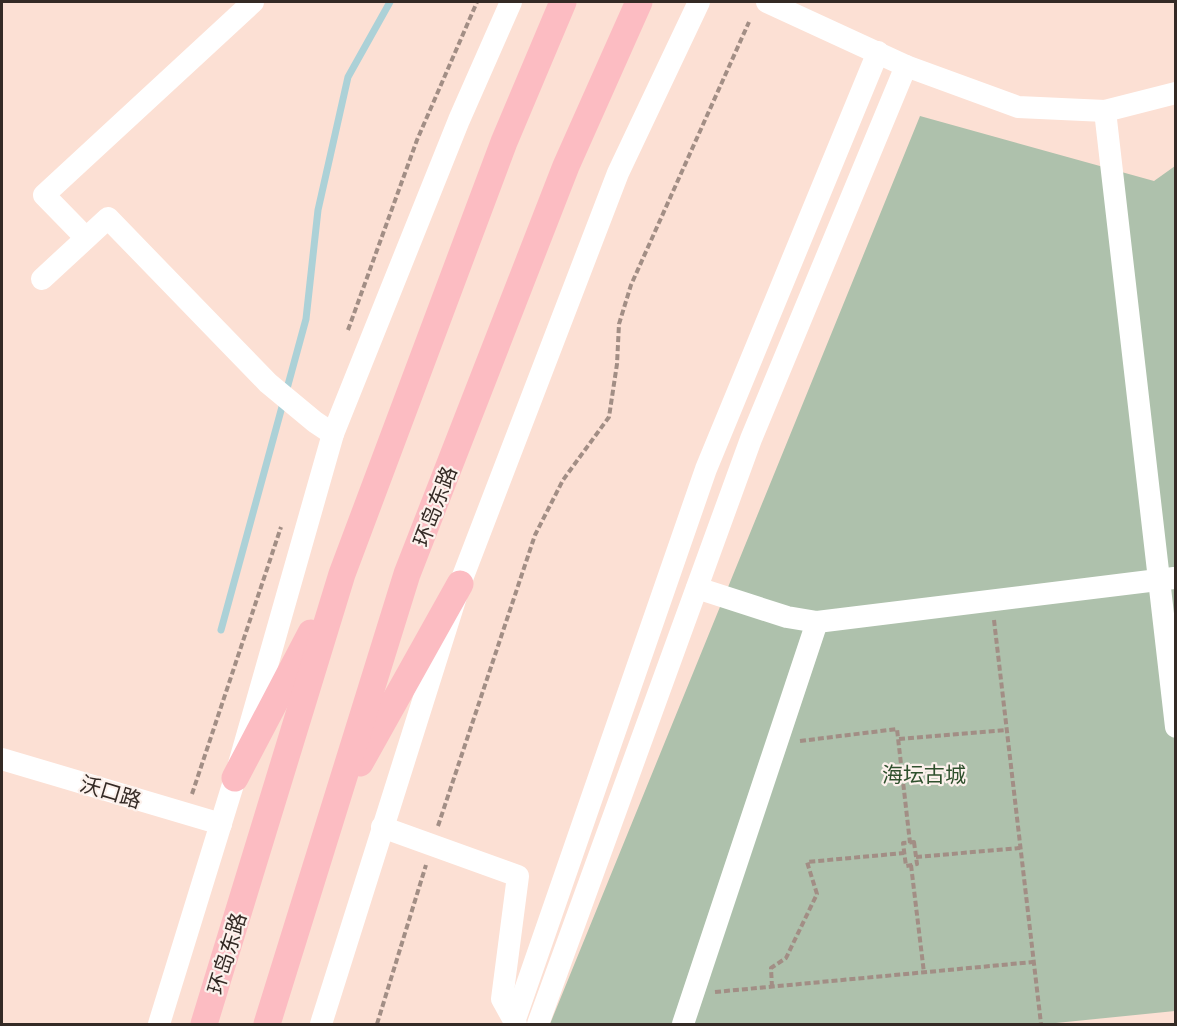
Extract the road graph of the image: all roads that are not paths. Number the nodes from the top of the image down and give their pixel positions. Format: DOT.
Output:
graph roads {
  1 [pos="253,2"];
  2 [pos="511,2"];
  3 [pos="563,2"];
  4 [pos="639,2"];
  5 [pos="699,2"];
  6 [pos="767,2"];
  7 [pos="878,52"];
  8 [pos="906,66"];
  9 [pos="1176,93"];
  10 [pos="1105,111"];
  11 [pos="86,238"];
  12 [pos="42,279"];
  13 [pos="333,434"];
  14 [pos="342,574"];
  15 [pos="1168,578"];
  16 [pos="460,584"];
  17 [pos="697,588"];
  18 [pos="817,622"];
  19 [pos="1176,727"];
  20 [pos="2,759"];
  21 [pos="235,778"];
  22 [pos="333,811"];
  23 [pos="220,824"];
  24 [pos="382,827"];
  25 [pos="515,1023"];
  26 [pos="159,1024"];
  27 [pos="204,1024"];
  28 [pos="267,1024"];
  29 [pos="321,1024"];
  30 [pos="538,1024"];
  31 [pos="682,1024"];
  1 -- 11 [label="street"];
  2 -- 13 [label="street"];
  3 -- 14 [label="main road, 环岛东路"];
  4 -- 22 [label="main road, 环岛东路"];
  5 -- 16 [label="street"];
  6 -- 7 [label="street"];
  7 -- 8 [label="street"];
  7 -- 25 [label="street"];
  8 -- 10 [label="street"];
  8 -- 17 [label="street"];
  9 -- 10 [label="street"];
  10 -- 15 [label="street"];
  11 -- 12 [label="street"];
  11 -- 13 [label="street"];
  13 -- 21 [label="street"];
  14 -- 21 [label="main road"];
  14 -- 27 [label="main road, 环岛东路"];
  15 -- 18 [label="street"];
  15 -- 19 [label="street"];
  16 -- 22 [label="main road"];
  16 -- 24 [label="street"];
  17 -- 18 [label="street"];
  17 -- 30 [label="street"];
  18 -- 31 [label="street"];
  20 -- 23 [label="street, 沃口路"];
  21 -- 23 [label="street"];
  22 -- 28 [label="main road, 环岛东路"];
  23 -- 26 [label="street"];
  24 -- 25 [label="street"];
  24 -- 29 [label="street"];
}
